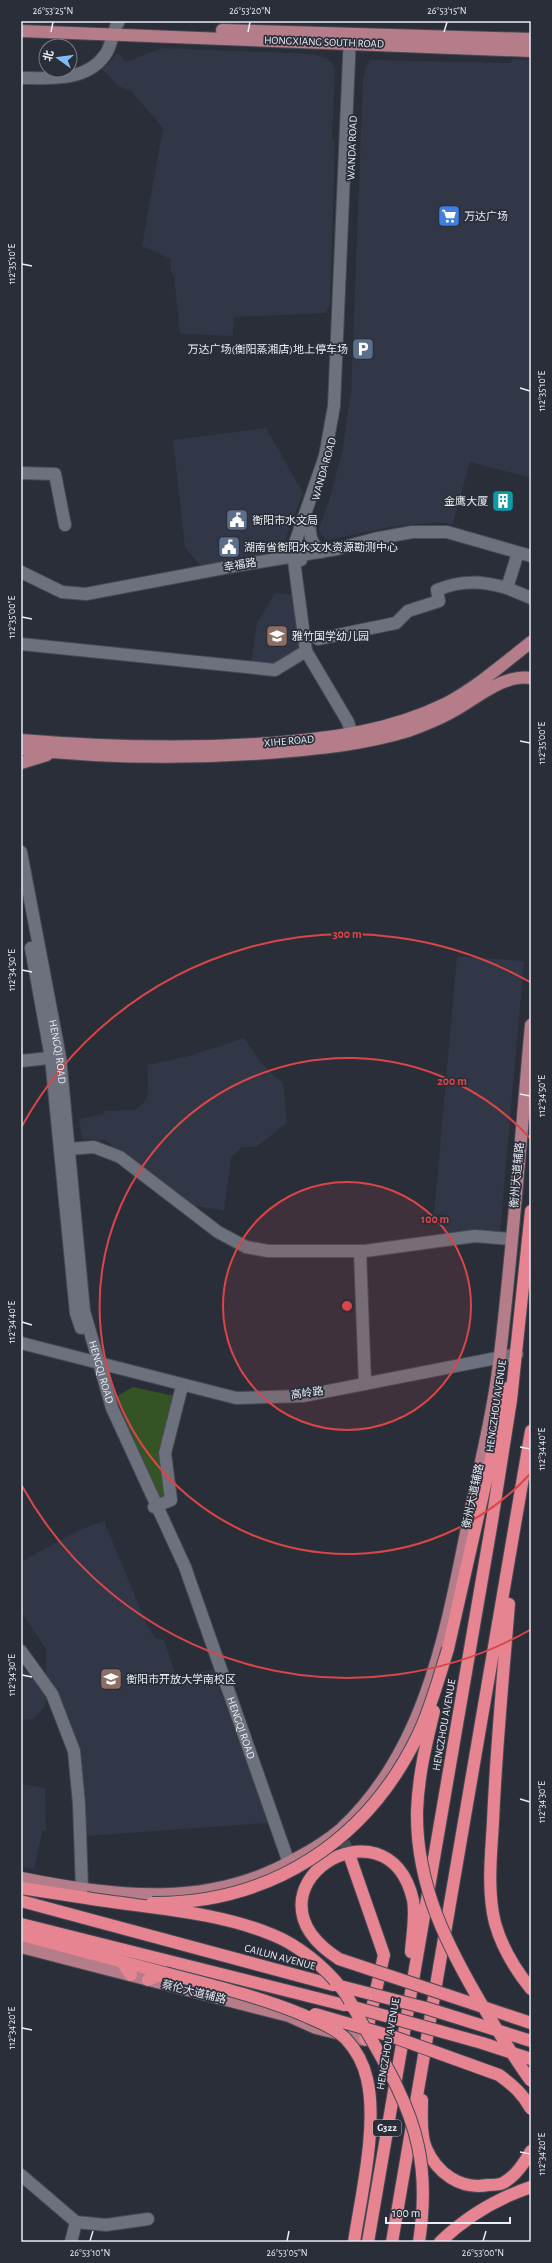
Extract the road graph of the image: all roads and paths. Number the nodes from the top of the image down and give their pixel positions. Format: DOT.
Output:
graph roads {
  1 [pos="21,24"];
  2 [pos="116,27"];
  3 [pos="21,31"];
  4 [pos="353,38"];
  5 [pos="531,39"];
  6 [pos="531,51"];
  7 [pos="21,78"];
  8 [pos="349,140"];
  9 [pos="21,473"];
  10 [pos="309,522"];
  11 [pos="65,525"];
  12 [pos="444,534"];
  13 [pos="296,543"];
  14 [pos="321,552"];
  15 [pos="517,556"];
  16 [pos="531,556"];
  17 [pos="299,558"];
  18 [pos="282,559"];
  19 [pos="531,561"];
  20 [pos="21,572"];
  21 [pos="21,576"];
  22 [pos="506,588"];
  23 [pos="531,598"];
  24 [pos="318,640"];
  25 [pos="531,642"];
  26 [pos="21,644"];
  27 [pos="306,651"];
  28 [pos="531,678"];
  29 [pos="352,735"];
  30 [pos="22,742"];
  31 [pos="61,752"];
  32 [pos="21,763"];
  33 [pos="21,852"];
  34 [pos="21,894"];
  35 [pos="531,1025"];
  36 [pos="55,1057"];
  37 [pos="21,1061"];
  38 [pos="68,1148"];
  39 [pos="531,1211"];
  40 [pos="511,1239"];
  41 [pos="360,1251"];
  42 [pos="21,1343"];
  43 [pos="517,1354"];
  44 [pos="500,1357"];
  45 [pos="95,1362"];
  46 [pos="364,1384"];
  47 [pos="182,1386"];
  48 [pos="531,1432"];
  49 [pos="155,1507"];
  50 [pos="517,1521"];
  51 [pos="448,1649"];
  52 [pos="21,1651"];
  53 [pos="340,1830"];
  54 [pos="344,1842"];
  55 [pos="350,1857"];
  56 [pos="287,1864"];
  57 [pos="21,1878"];
  58 [pos="21,1888"];
  59 [pos="84,1893"];
  60 [pos="21,1902"];
  61 [pos="21,1924"];
  62 [pos="21,1935"];
  63 [pos="21,1947"];
  64 [pos="122,1962"];
  65 [pos="165,1973"];
  66 [pos="131,1976"];
  67 [pos="148,1980"];
  68 [pos="531,1988"];
  69 [pos="264,1999"];
  70 [pos="407,2013"];
  71 [pos="531,2024"];
  72 [pos="365,2040"];
  73 [pos="531,2041"];
  74 [pos="531,2059"];
  75 [pos="421,2070"];
  76 [pos="531,2081"];
  77 [pos="531,2109"];
  78 [pos="531,2151"];
  79 [pos="21,2175"];
  80 [pos="531,2187"];
  81 [pos="148,2219"];
  82 [pos="76,2222"];
  83 [pos="71,2242"];
  84 [pos="354,2242"];
  85 [pos="368,2242"];
  86 [pos="392,2242"];
  87 [pos="419,2242"];
  88 [pos="440,2242"];
  1 -- 2 [label="main road, HONGXIANG SOUTH ROAD"];
  2 -- 3 [label="main road, HONGXIANG SOUTH ROAD"];
  2 -- 4 [label="main road, HONGXIANG SOUTH ROAD"];
  2 -- 7 [label="street"];
  4 -- 5 [label="main road, HONGXIANG SOUTH ROAD"];
  4 -- 6 [label="main road, HONGXIANG SOUTH ROAD"];
  4 -- 8 [label="street, WANDA ROAD"];
  8 -- 10 [label="street, WANDA ROAD"];
  8 -- 13 [label="street, WANDA ROAD"];
  9 -- 11 [label="street"];
  10 -- 14 [label="street"];
  10 -- 17 [label="street, WANDA ROAD"];
  12 -- 14 [label="street, 幸福路"];
  12 -- 15 [label="street, 幸福路"];
  12 -- 16 [label="street, 幸福路"];
  12 -- 17 [label="street, 幸福路"];
  13 -- 17 [label="street, WANDA ROAD"];
  13 -- 18 [label="street"];
  14 -- 17 [label="street, 幸福路"];
  15 -- 19 [label="street, 幸福路"];
  15 -- 22 [label="street"];
  17 -- 18 [label="street, 幸福路"];
  17 -- 21 [label="street, 幸福路"];
  17 -- 27 [label="street"];
  18 -- 20 [label="street, 幸福路"];
  22 -- 23 [label="street"];
  22 -- 24 [label="street"];
  25 -- 29 [label="main road, XIHE ROAD"];
  26 -- 27 [label="street"];
  27 -- 29 [label="street"];
  28 -- 31 [label="main road, XIHE ROAD"];
  29 -- 30 [label="main road, XIHE ROAD"];
  30 -- 31 [label="main road, XIHE ROAD"];
  31 -- 32 [label="main road"];
  33 -- 36 [label="street, HENGQI ROAD"];
  34 -- 36 [label="street, HENGQI ROAD"];
  35 -- 40 [label="main road, 衡州大道辅路"];
  36 -- 37 [label="street"];
  36 -- 38 [label="street, HENGQI ROAD"];
  36 -- 45 [label="street, HENGQI ROAD"];
  38 -- 41 [label="street"];
  38 -- 45 [label="street, HENGQI ROAD"];
  39 -- 43 [label="highway, HENGZHOU AVENUE"];
  40 -- 41 [label="street"];
  40 -- 44 [label="main road, 衡州大道辅路"];
  41 -- 46 [label="street"];
  42 -- 45 [label="street, 高岭路"];
  43 -- 44 [label="street, 高岭路"];
  43 -- 51 [label="highway"];
  43 -- 70 [label="highway, HENGZHOU AVENUE"];
  44 -- 46 [label="street, 高岭路"];
  44 -- 53 [label="main road, 衡州大道辅路"];
  45 -- 47 [label="street, 高岭路"];
  45 -- 49 [label="street, HENGQI ROAD"];
  46 -- 47 [label="street, 高岭路"];
  47 -- 49 [label="street"];
  48 -- 50 [label="highway"];
  49 -- 56 [label="street, HENGQI ROAD"];
  50 -- 68 [label="highway"];
  50 -- 75 [label="highway, G322"];
  51 -- 59 [label="highway, bridge"];
  51 -- 76 [label="highway, bridge"];
  52 -- 59 [label="street"];
  53 -- 54 [label="highway"];
  53 -- 56 [label="main road, 衡州大道辅路"];
  55 -- 72 [label="highway"];
  56 -- 59 [label="main road"];
  57 -- 59 [label="main road"];
  58 -- 59 [label="highway"];
  59 -- 87 [label="highway, bridge"];
  60 -- 73 [label="highway, CAILUN AVENUE, bridge"];
  61 -- 74 [label="highway, bridge"];
  62 -- 64 [label="highway"];
  63 -- 66 [label="main road, 蔡伦大道辅路"];
  64 -- 65 [label="highway"];
  64 -- 66 [label="highway"];
  65 -- 67 [label="highway"];
  65 -- 69 [label="highway, bridge"];
  66 -- 67 [label="main road, 蔡伦大道辅路"];
  67 -- 72 [label="main road, 蔡伦大道辅路"];
  69 -- 77 [label="highway, bridge"];
  69 -- 84 [label="highway, bridge"];
  70 -- 71 [label="highway, bridge"];
  70 -- 85 [label="highway, HENGZHOU AVENUE / G322"];
  75 -- 78 [label="highway"];
  75 -- 86 [label="highway, G322"];
  79 -- 82 [label="street"];
  80 -- 88 [label="highway"];
  81 -- 82 [label="street"];
  82 -- 83 [label="street"];
}
